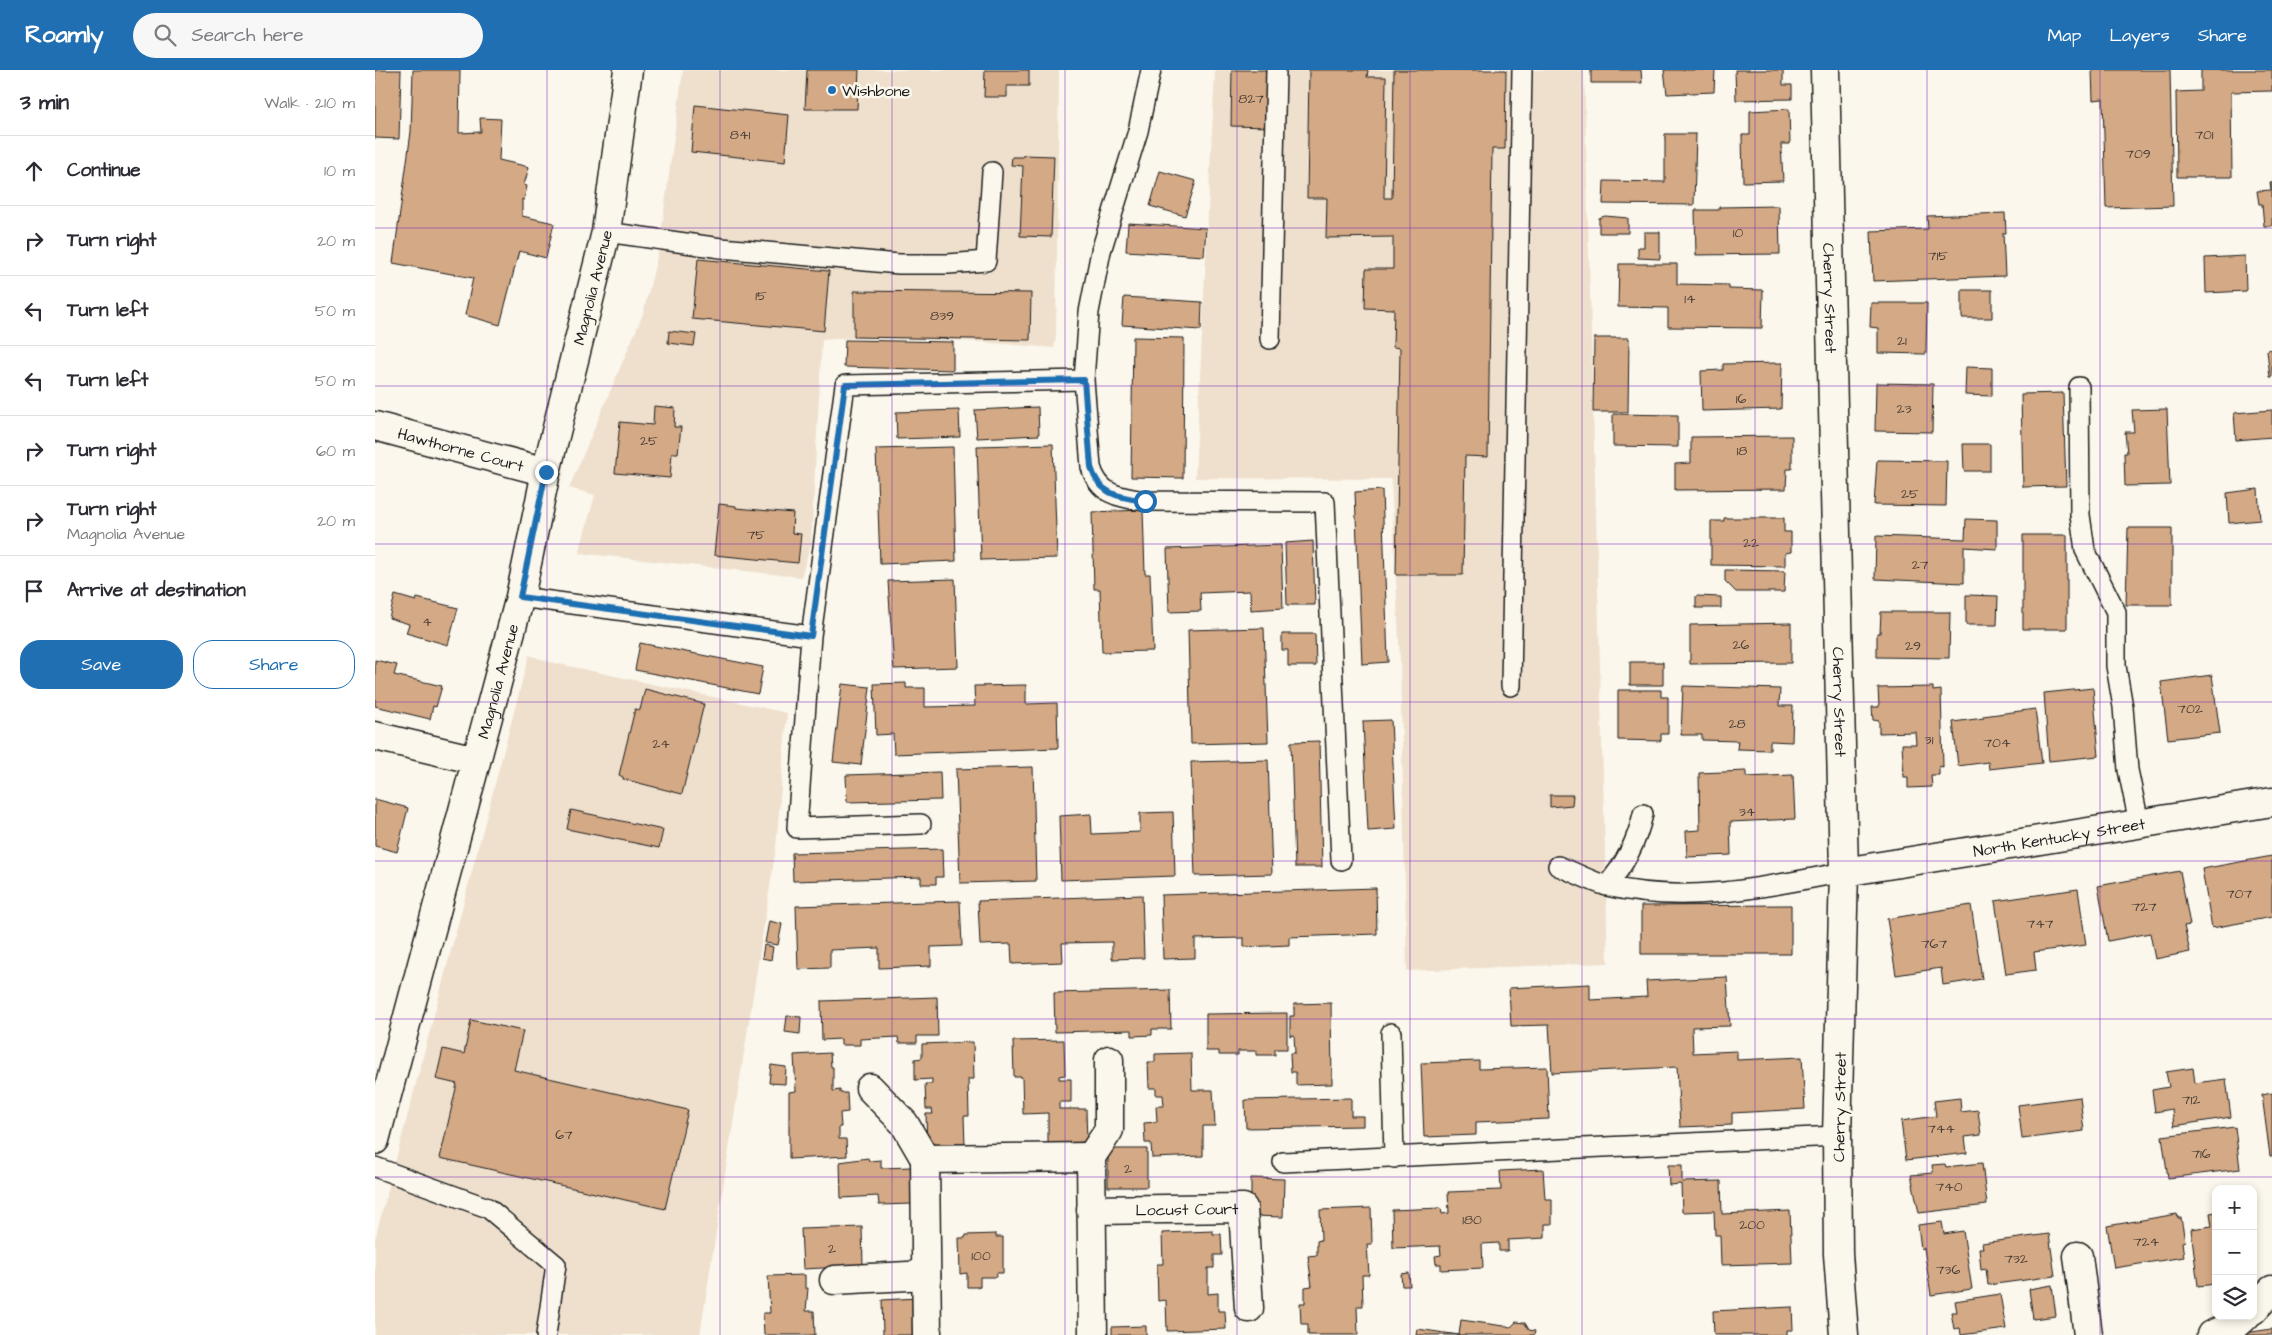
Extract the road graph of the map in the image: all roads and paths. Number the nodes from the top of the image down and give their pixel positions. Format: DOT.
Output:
graph roads {
  1 [pos="628,70"];
  2 [pos="1151,70"];
  3 [pos="1276,70"];
  4 [pos="1522,70"];
  5 [pos="1825,70"];
  6 [pos="992,172"];
  7 [pos="605,232"];
  8 [pos="1270,339"];
  9 [pos="1084,380"];
  10 [pos="2079,387"];
  11 [pos="375,426"];
  12 [pos="546,472"];
  13 [pos="520,597"];
  14 [pos="811,636"];
  15 [pos="1511,686"];
  16 [pos="375,736"];
  17 [pos="476,760"];
  18 [pos="2272,802"];
  19 [pos="1643,814"];
  20 [pos="2139,823"];
  21 [pos="921,824"];
  22 [pos="1341,860"];
  23 [pos="1558,866"];
  24 [pos="1844,872"];
  25 [pos="1607,886"];
  26 [pos="1391,1033"];
  27 [pos="1109,1060"];
  28 [pos="871,1088"];
  29 [pos="377,1123"];
  30 [pos="1837,1136"];
  31 [pos="1091,1157"];
  32 [pos="1394,1158"];
  33 [pos="925,1159"];
  34 [pos="1283,1162"];
  35 [pos="375,1167"];
  36 [pos="1091,1210"];
  37 [pos="2077,1256"];
  38 [pos="926,1275"];
  39 [pos="834,1280"];
  40 [pos="2272,1290"];
  41 [pos="2257,1306"];
  42 [pos="1249,1308"];
  43 [pos="2242,1320"];
  44 [pos="546,1335"];
  45 [pos="927,1335"];
  46 [pos="1093,1335"];
  47 [pos="1844,1335"];
  48 [pos="2088,1335"];
  49 [pos="2211,1335"];
  1 -- 7 [label="street, Magnolia Avenue"];
  2 -- 9 [label="lane"];
  3 -- 8 [label="lane"];
  4 -- 15 [label="lane"];
  5 -- 24 [label="street, Cherry Street"];
  6 -- 7 [label="lane"];
  7 -- 12 [label="street, Magnolia Avenue"];
  9 -- 14 [label="lane"];
  9 -- 22 [label="lane"];
  10 -- 20 [label="lane"];
  11 -- 12 [label="street, Hawthorne Court"];
  12 -- 13 [label="street, Magnolia Avenue"];
  13 -- 14 [label="lane"];
  13 -- 17 [label="street, Magnolia Avenue"];
  14 -- 21 [label="lane"];
  16 -- 17 [label="street"];
  17 -- 29 [label="street, Magnolia Avenue"];
  18 -- 20 [label="street, North Kentucky Street"];
  19 -- 25 [label="lane"];
  20 -- 24 [label="street, North Kentucky Street"];
  23 -- 25 [label="lane"];
  24 -- 25 [label="lane"];
  24 -- 30 [label="street, Cherry Street"];
  26 -- 32 [label="lane"];
  27 -- 31 [label="street"];
  28 -- 33 [label="street"];
  30 -- 32 [label="lane"];
  30 -- 47 [label="street, Cherry Street"];
  31 -- 33 [label="street"];
  31 -- 36 [label="street"];
  32 -- 34 [label="lane"];
  33 -- 38 [label="street"];
  35 -- 44 [label="lane"];
  36 -- 42 [label="street, Locust Court"];
  36 -- 46 [label="street"];
  37 -- 48 [label="street"];
  38 -- 39 [label="street"];
  38 -- 45 [label="street"];
  40 -- 41 [label="street"];
  43 -- 49 [label="street"];
}
